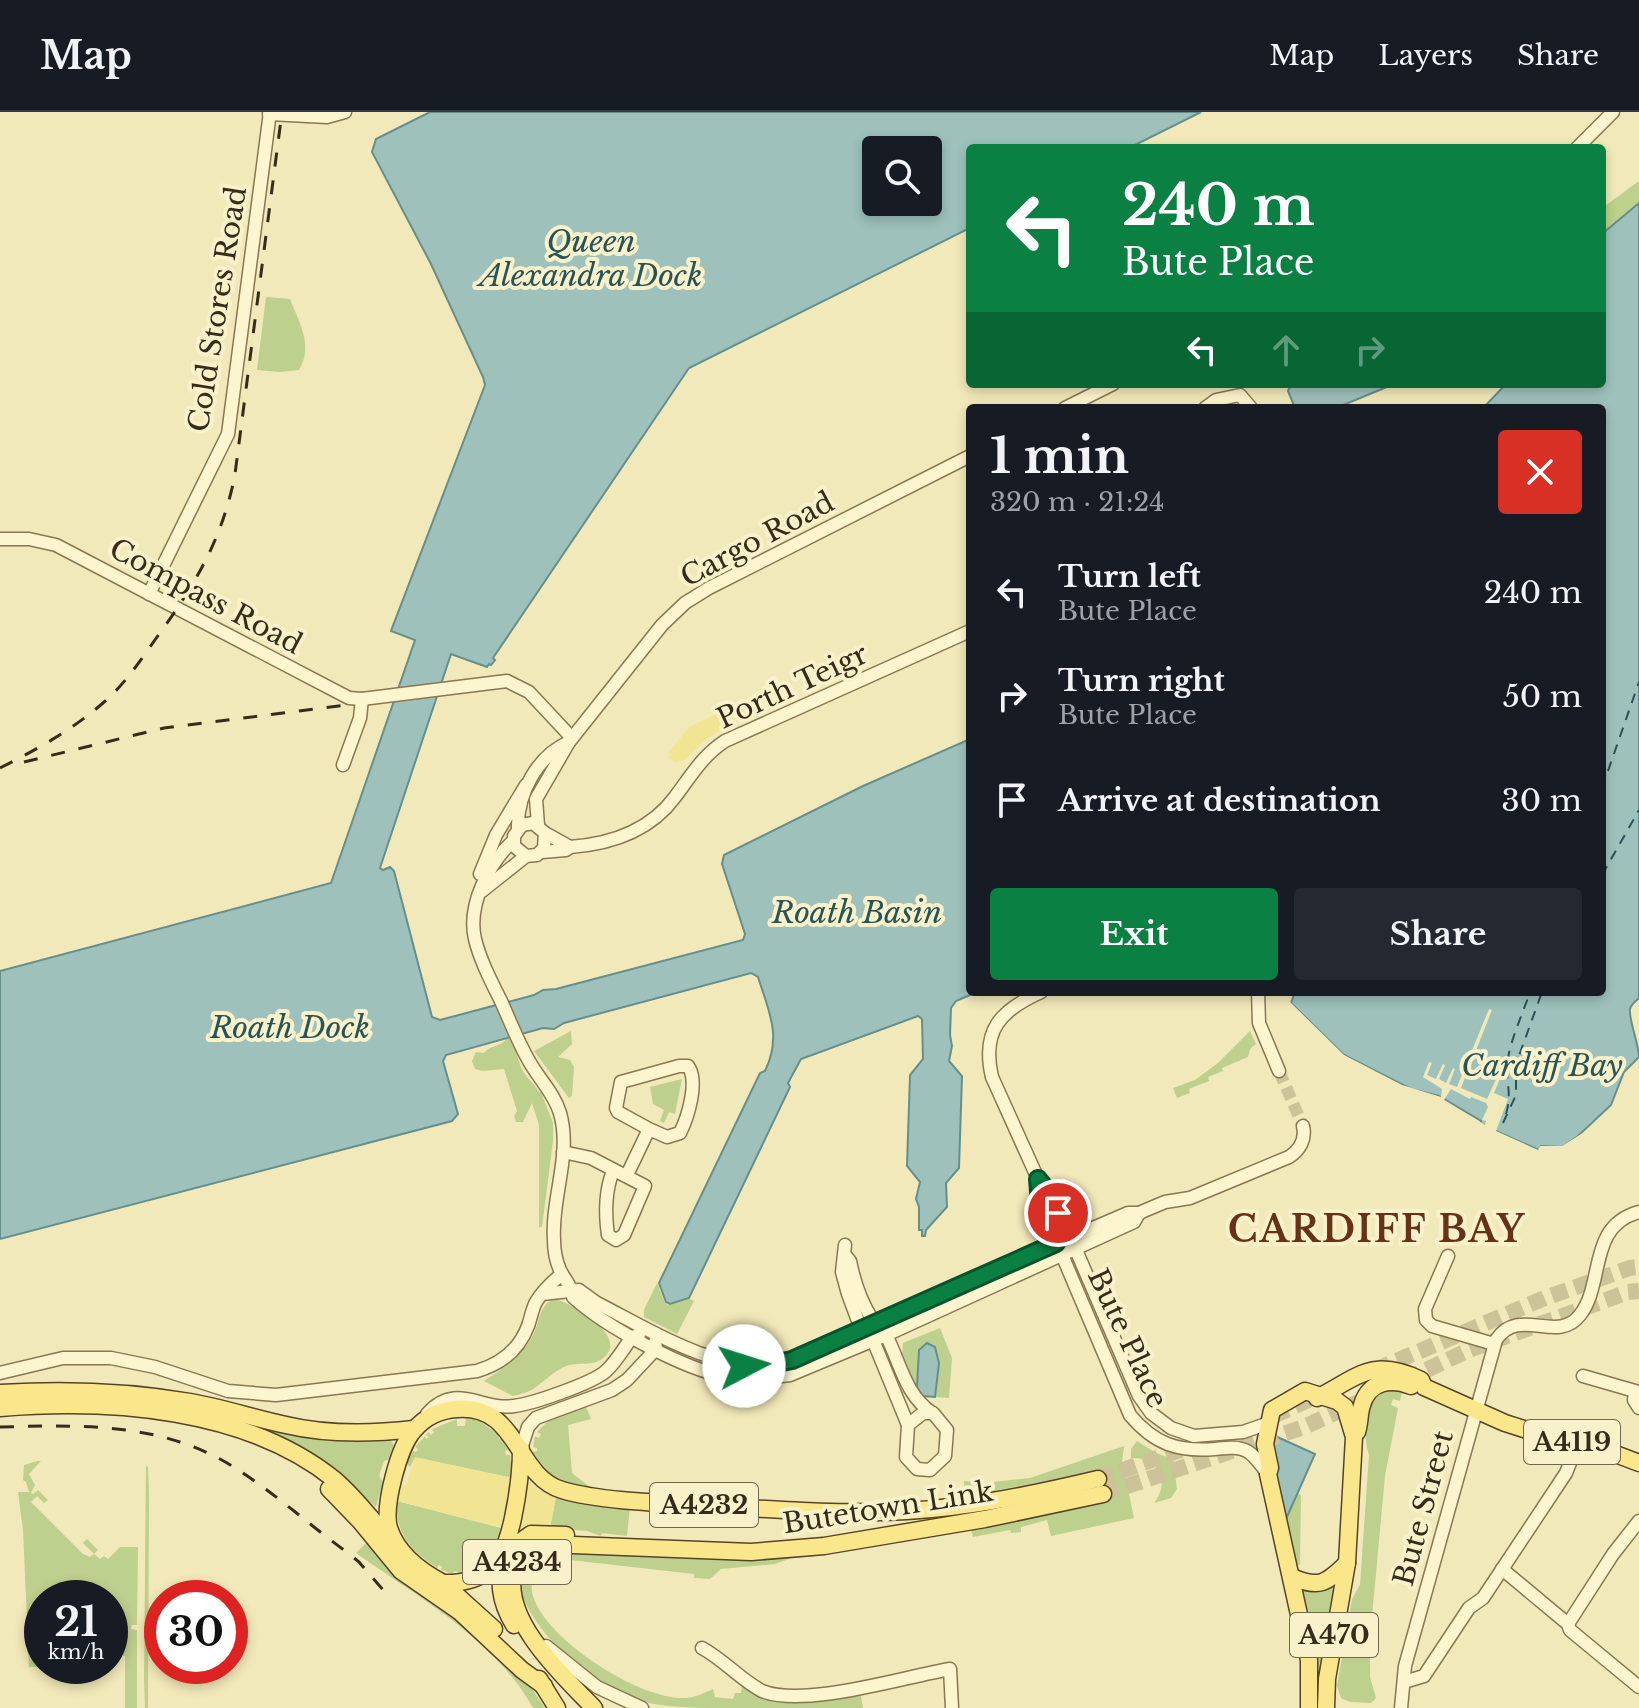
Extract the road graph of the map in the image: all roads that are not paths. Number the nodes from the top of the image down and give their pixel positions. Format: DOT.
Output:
graph roads {
  1 [pos="345,112"];
  2 [pos="1613,112"];
  3 [pos="269,113"];
  4 [pos="1581,144"];
  5 [pos="1105,388"];
  6 [pos="1073,404"];
  7 [pos="1210,404"];
  8 [pos="1248,404"];
  9 [pos="966,458"];
  10 [pos="0,539"];
  11 [pos="149,594"];
  12 [pos="966,633"];
  13 [pos="362,699"];
  14 [pos="571,740"];
  15 [pos="343,765"];
  16 [pos="526,785"];
  17 [pos="542,829"];
  18 [pos="516,834"];
  19 [pos="570,847"];
  20 [pos="542,852"];
  21 [pos="526,856"];
  22 [pos="480,893"];
  23 [pos="1032,996"];
  24 [pos="1258,996"];
  25 [pos="1279,1071"];
  26 [pos="1303,1126"];
  27 [pos="649,1129"];
  28 [pos="563,1152"];
  29 [pos="613,1171"];
  30 [pos="627,1175"];
  31 [pos="1038,1179"];
  32 [pos="1635,1213"];
  33 [pos="1056,1243"];
  34 [pos="1073,1244"];
  35 [pos="1448,1256"];
  36 [pos="1062,1257"];
  37 [pos="562,1274"];
  38 [pos="572,1290"];
  39 [pos="542,1294"];
  40 [pos="874,1322"];
  41 [pos="861,1329"];
  42 [pos="653,1331"];
  43 [pos="886,1335"];
  44 [pos="632,1337"];
  45 [pos="873,1340"];
  46 [pos="1494,1344"];
  47 [pos="656,1349"];
  48 [pos="0,1373"];
  49 [pos="1583,1376"];
  50 [pos="1637,1385"];
  51 [pos="1424,1387"];
  52 [pos="0,1393"];
  53 [pos="1321,1396"];
  54 [pos="162,1405"];
  55 [pos="0,1408"];
  56 [pos="1639,1408"];
  57 [pos="1476,1411"];
  58 [pos="932,1413"];
  59 [pos="1269,1423"];
  60 [pos="908,1425"];
  61 [pos="418,1426"];
  62 [pos="1354,1437"];
  63 [pos="1578,1443"];
  64 [pos="271,1444"];
  65 [pos="521,1449"];
  66 [pos="1639,1463"];
  67 [pos="1268,1474"];
  68 [pos="1639,1521"];
  69 [pos="631,1547"];
  70 [pos="400,1551"];
  71 [pos="504,1553"];
  72 [pos="1347,1563"];
  73 [pos="1502,1569"];
  74 [pos="1292,1577"];
  75 [pos="443,1583"];
  76 [pos="1568,1624"];
  77 [pos="526,1627"];
  78 [pos="702,1648"];
  79 [pos="556,1670"];
  80 [pos="1404,1682"];
  81 [pos="544,1686"];
  82 [pos="1639,1687"];
  83 [pos="557,1708"];
  84 [pos="594,1708"];
  85 [pos="642,1708"];
  86 [pos="952,1708"];
  87 [pos="1309,1708"];
  88 [pos="1326,1708"];
  89 [pos="1401,1708"];
  1 -- 3 [label="street"];
  2 -- 4 [label="street"];
  3 -- 11 [label="street, Cold Stores Road"];
  5 -- 6 [label="street"];
  7 -- 8 [label="street"];
  9 -- 14 [label="street, Cargo Road"];
  10 -- 11 [label="street, Compass Road"];
  11 -- 13 [label="street, Compass Road"];
  12 -- 19 [label="street, Porth Teigr"];
  13 -- 14 [label="street, Compass Road"];
  13 -- 15 [label="street"];
  14 -- 16 [label="street"];
  14 -- 17 [label="street"];
  16 -- 18 [label="street"];
  16 -- 22 [label="street"];
  17 -- 18 [label="street"];
  17 -- 19 [label="street"];
  17 -- 20 [label="street"];
  18 -- 21 [label="street"];
  18 -- 22 [label="street"];
  19 -- 20 [label="street, Porth Teigr"];
  20 -- 21 [label="street"];
  21 -- 22 [label="street"];
  22 -- 28 [label="street"];
  23 -- 31 [label="street, Bute Place"];
  24 -- 25 [label="street"];
  26 -- 34 [label="street"];
  27 -- 27 [label="street"];
  27 -- 30 [label="street"];
  28 -- 29 [label="street"];
  28 -- 37 [label="street"];
  29 -- 30 [label="street"];
  29 -- 30 [label="street"];
  31 -- 33 [label="street, Bute Place"];
  31 -- 34 [label="street, Bute Place"];
  32 -- 46 [label="street, Bute Street"];
  33 -- 34 [label="street"];
  33 -- 36 [label="street, Bute Place"];
  33 -- 40 [label="street"];
  34 -- 36 [label="street"];
  34 -- 59 [label="street, Bute Place"];
  35 -- 46 [label="street"];
  36 -- 43 [label="street"];
  36 -- 67 [label="street, Bute Place"];
  37 -- 38 [label="street"];
  37 -- 39 [label="street"];
  38 -- 39 [label="street"];
  38 -- 42 [label="street"];
  38 -- 44 [label="street"];
  39 -- 48 [label="street"];
  40 -- 41 [label="street"];
  40 -- 41 [label="street"];
  40 -- 43 [label="street"];
  41 -- 42 [label="street"];
  41 -- 45 [label="street"];
  42 -- 44 [label="street"];
  42 -- 47 [label="street"];
  43 -- 45 [label="street"];
  43 -- 58 [label="street"];
  44 -- 47 [label="street"];
  44 -- 61 [label="street"];
  45 -- 47 [label="street"];
  45 -- 60 [label="street"];
  46 -- 57 [label="street, Bute Street"];
  47 -- 65 [label="street"];
  49 -- 50 [label="street"];
  50 -- 56 [label="street"];
  51 -- 53 [label="main road, A4119"];
  51 -- 57 [label="main road, A4119"];
  51 -- 62 [label="main road, A4119"];
  52 -- 54 [label="main road"];
  53 -- 59 [label="main road"];
  53 -- 62 [label="main road, A470"];
  54 -- 55 [label="main road"];
  54 -- 61 [label="main road"];
  54 -- 64 [label="main road"];
  57 -- 63 [label="main road, A4119"];
  57 -- 80 [label="street, Bute Street"];
  58 -- 60 [label="street"];
  58 -- 60 [label="street"];
  59 -- 67 [label="main road, A470"];
  61 -- 65 [label="main road"];
  61 -- 70 [label="main road"];
  62 -- 72 [label="main road, A470"];
  63 -- 66 [label="main road, A4119"];
  63 -- 73 [label="street"];
  64 -- 70 [label="main road"];
  64 -- 81 [label="main road"];
  65 -- 69 [label="main road, Butetown Link / A4232"];
  65 -- 71 [label="main road"];
  67 -- 74 [label="main road, A470"];
  68 -- 76 [label="street"];
  69 -- 71 [label="main road, A4232"];
  69 -- 77 [label="main road, A4234"];
  70 -- 75 [label="main road"];
  71 -- 75 [label="main road"];
  71 -- 79 [label="main road, A4234"];
  72 -- 74 [label="main road, A470"];
  72 -- 88 [label="main road, A470"];
  73 -- 76 [label="street"];
  73 -- 80 [label="street"];
  74 -- 87 [label="main road, A470"];
  75 -- 81 [label="main road, A4234"];
  76 -- 82 [label="street"];
  77 -- 79 [label="main road, A4234"];
  77 -- 85 [label="street"];
  78 -- 86 [label="street"];
  79 -- 84 [label="main road, A4234"];
  80 -- 89 [label="street, Bute Street"];
  81 -- 83 [label="main road, A4234"];
}
